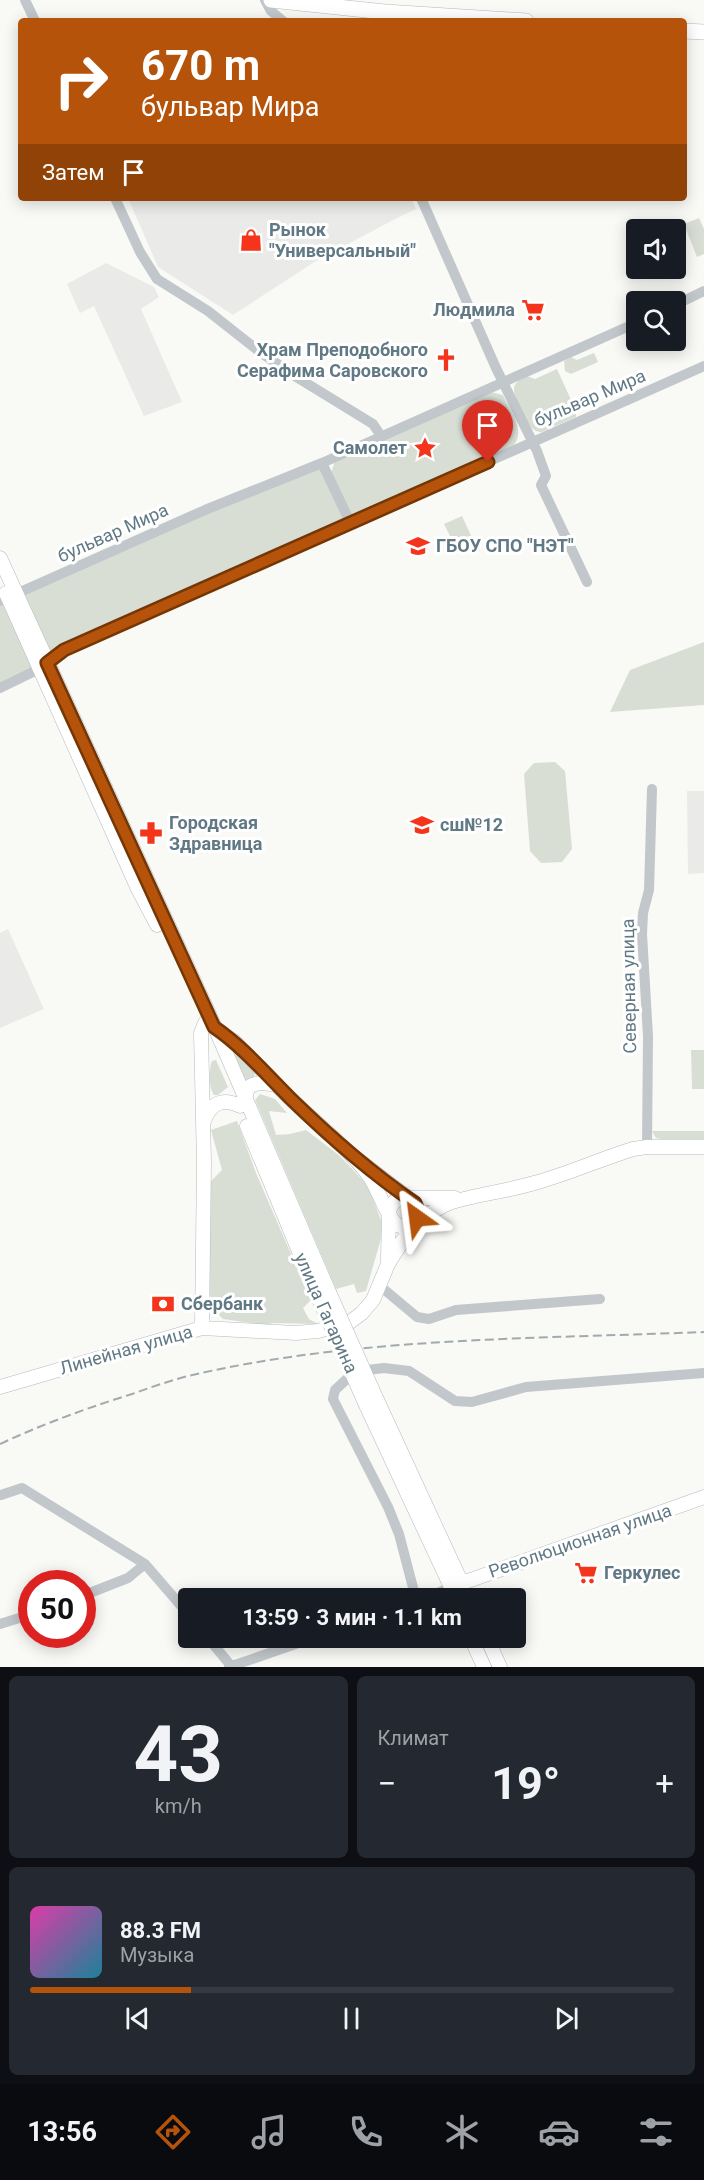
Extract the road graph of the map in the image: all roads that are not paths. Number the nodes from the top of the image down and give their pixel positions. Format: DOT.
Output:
graph roads {
  1 [pos="25,0"];
  2 [pos="265,0"];
  3 [pos="271,0"];
  4 [pos="34,18"];
  5 [pos="279,18"];
  6 [pos="479,18"];
  7 [pos="687,31"];
  8 [pos="704,32"];
  9 [pos="116,201"];
  10 [pos="421,201"];
  11 [pos="704,291"];
  12 [pos="686,300"];
  13 [pos="626,327"];
  14 [pos="704,366"];
  15 [pos="503,382"];
  16 [pos="381,436"];
  17 [pos="532,441"];
  18 [pos="322,463"];
  19 [pos="351,524"];
  20 [pos="0,558"];
  21 [pos="0,580"];
  22 [pos="586,582"];
  23 [pos="8,597"];
  24 [pos="43,666"];
  25 [pos="0,688"];
  26 [pos="652,789"];
  27 [pos="209,1025"];
  28 [pos="234,1041"];
  29 [pos="277,1085"];
  30 [pos="243,1105"];
  31 [pos="203,1123"];
  32 [pos="647,1147"];
  33 [pos="704,1148"];
  34 [pos="349,1153"];
  35 [pos="408,1198"];
  36 [pos="466,1198"];
  37 [pos="389,1212"];
  38 [pos="413,1224"];
  39 [pos="388,1263"];
  40 [pos="380,1286"];
  41 [pos="600,1299"];
  42 [pos="202,1328"];
  43 [pos="704,1372"];
  44 [pos="0,1387"];
  45 [pos="1,1495"];
  46 [pos="704,1497"];
  47 [pos="145,1564"];
  48 [pos="413,1588"];
  49 [pos="456,1588"];
  50 [pos="459,1588"];
  51 [pos="96,1591"];
  52 [pos="178,1602"];
  53 [pos="18,1618"];
  54 [pos="0,1624"];
  55 [pos="216,1648"];
  56 [pos="284,1648"];
  57 [pos="475,1648"];
  58 [pos="491,1648"];
  59 [pos="230,1667"];
  60 [pos="484,1667"];
  61 [pos="500,1667"];
  1 -- 4 [label="street"];
  2 -- 5 [label="street"];
  3 -- 6 [label="highway"];
  7 -- 8 [label="highway"];
  9 -- 16 [label="street"];
  10 -- 15 [label="street"];
  11 -- 12 [label="street"];
  13 -- 15 [label="street, бульвар Мира"];
  14 -- 17 [label="street, бульвар Мира"];
  15 -- 16 [label="street, бульвар Мира"];
  15 -- 17 [label="street"];
  16 -- 18 [label="street, бульвар Мира"];
  17 -- 19 [label="street, бульвар Мира"];
  17 -- 22 [label="street"];
  18 -- 19 [label="street"];
  18 -- 23 [label="street, бульвар Мира"];
  19 -- 24 [label="street, бульвар Мира"];
  20 -- 23 [label="main road, улица Гагарина"];
  21 -- 23 [label="main road, улица Гагарина"];
  23 -- 24 [label="main road, улица Гагарина"];
  24 -- 25 [label="street, бульвар Мира"];
  24 -- 27 [label="main road, улица Гагарина"];
  26 -- 32 [label="street, Северная улица"];
  27 -- 28 [label="street, улица Гагарина"];
  27 -- 30 [label="main road, улица Гагарина"];
  27 -- 31 [label="main road"];
  28 -- 29 [label="main road, улица Гагарина"];
  29 -- 30 [label="main road"];
  29 -- 34 [label="main road, улица Гагарина"];
  30 -- 31 [label="main road"];
  30 -- 49 [label="main road, улица Гагарина, bridge"];
  31 -- 42 [label="main road"];
  32 -- 33 [label="main road"];
  32 -- 36 [label="main road"];
  34 -- 35 [label="main road, улица Гагарина"];
  34 -- 37 [label="main road, улица Гагарина"];
  35 -- 36 [label="main road"];
  35 -- 37 [label="main road"];
  35 -- 38 [label="main road"];
  36 -- 38 [label="main road"];
  37 -- 38 [label="main road"];
  37 -- 39 [label="main road, Линейная улица"];
  38 -- 39 [label="main road, Линейная улица"];
  39 -- 40 [label="main road, Линейная улица"];
  40 -- 41 [label="street"];
  40 -- 42 [label="main road, Линейная улица"];
  42 -- 44 [label="main road, Линейная улица"];
  43 -- 48 [label="street"];
  45 -- 47 [label="street"];
  46 -- 50 [label="main road, Революционная улица"];
  47 -- 51 [label="street"];
  47 -- 52 [label="street"];
  53 -- 54 [label="street"];
  55 -- 59 [label="street"];
  56 -- 59 [label="street"];
  57 -- 60 [label="main road"];
  58 -- 61 [label="main road"];
}
